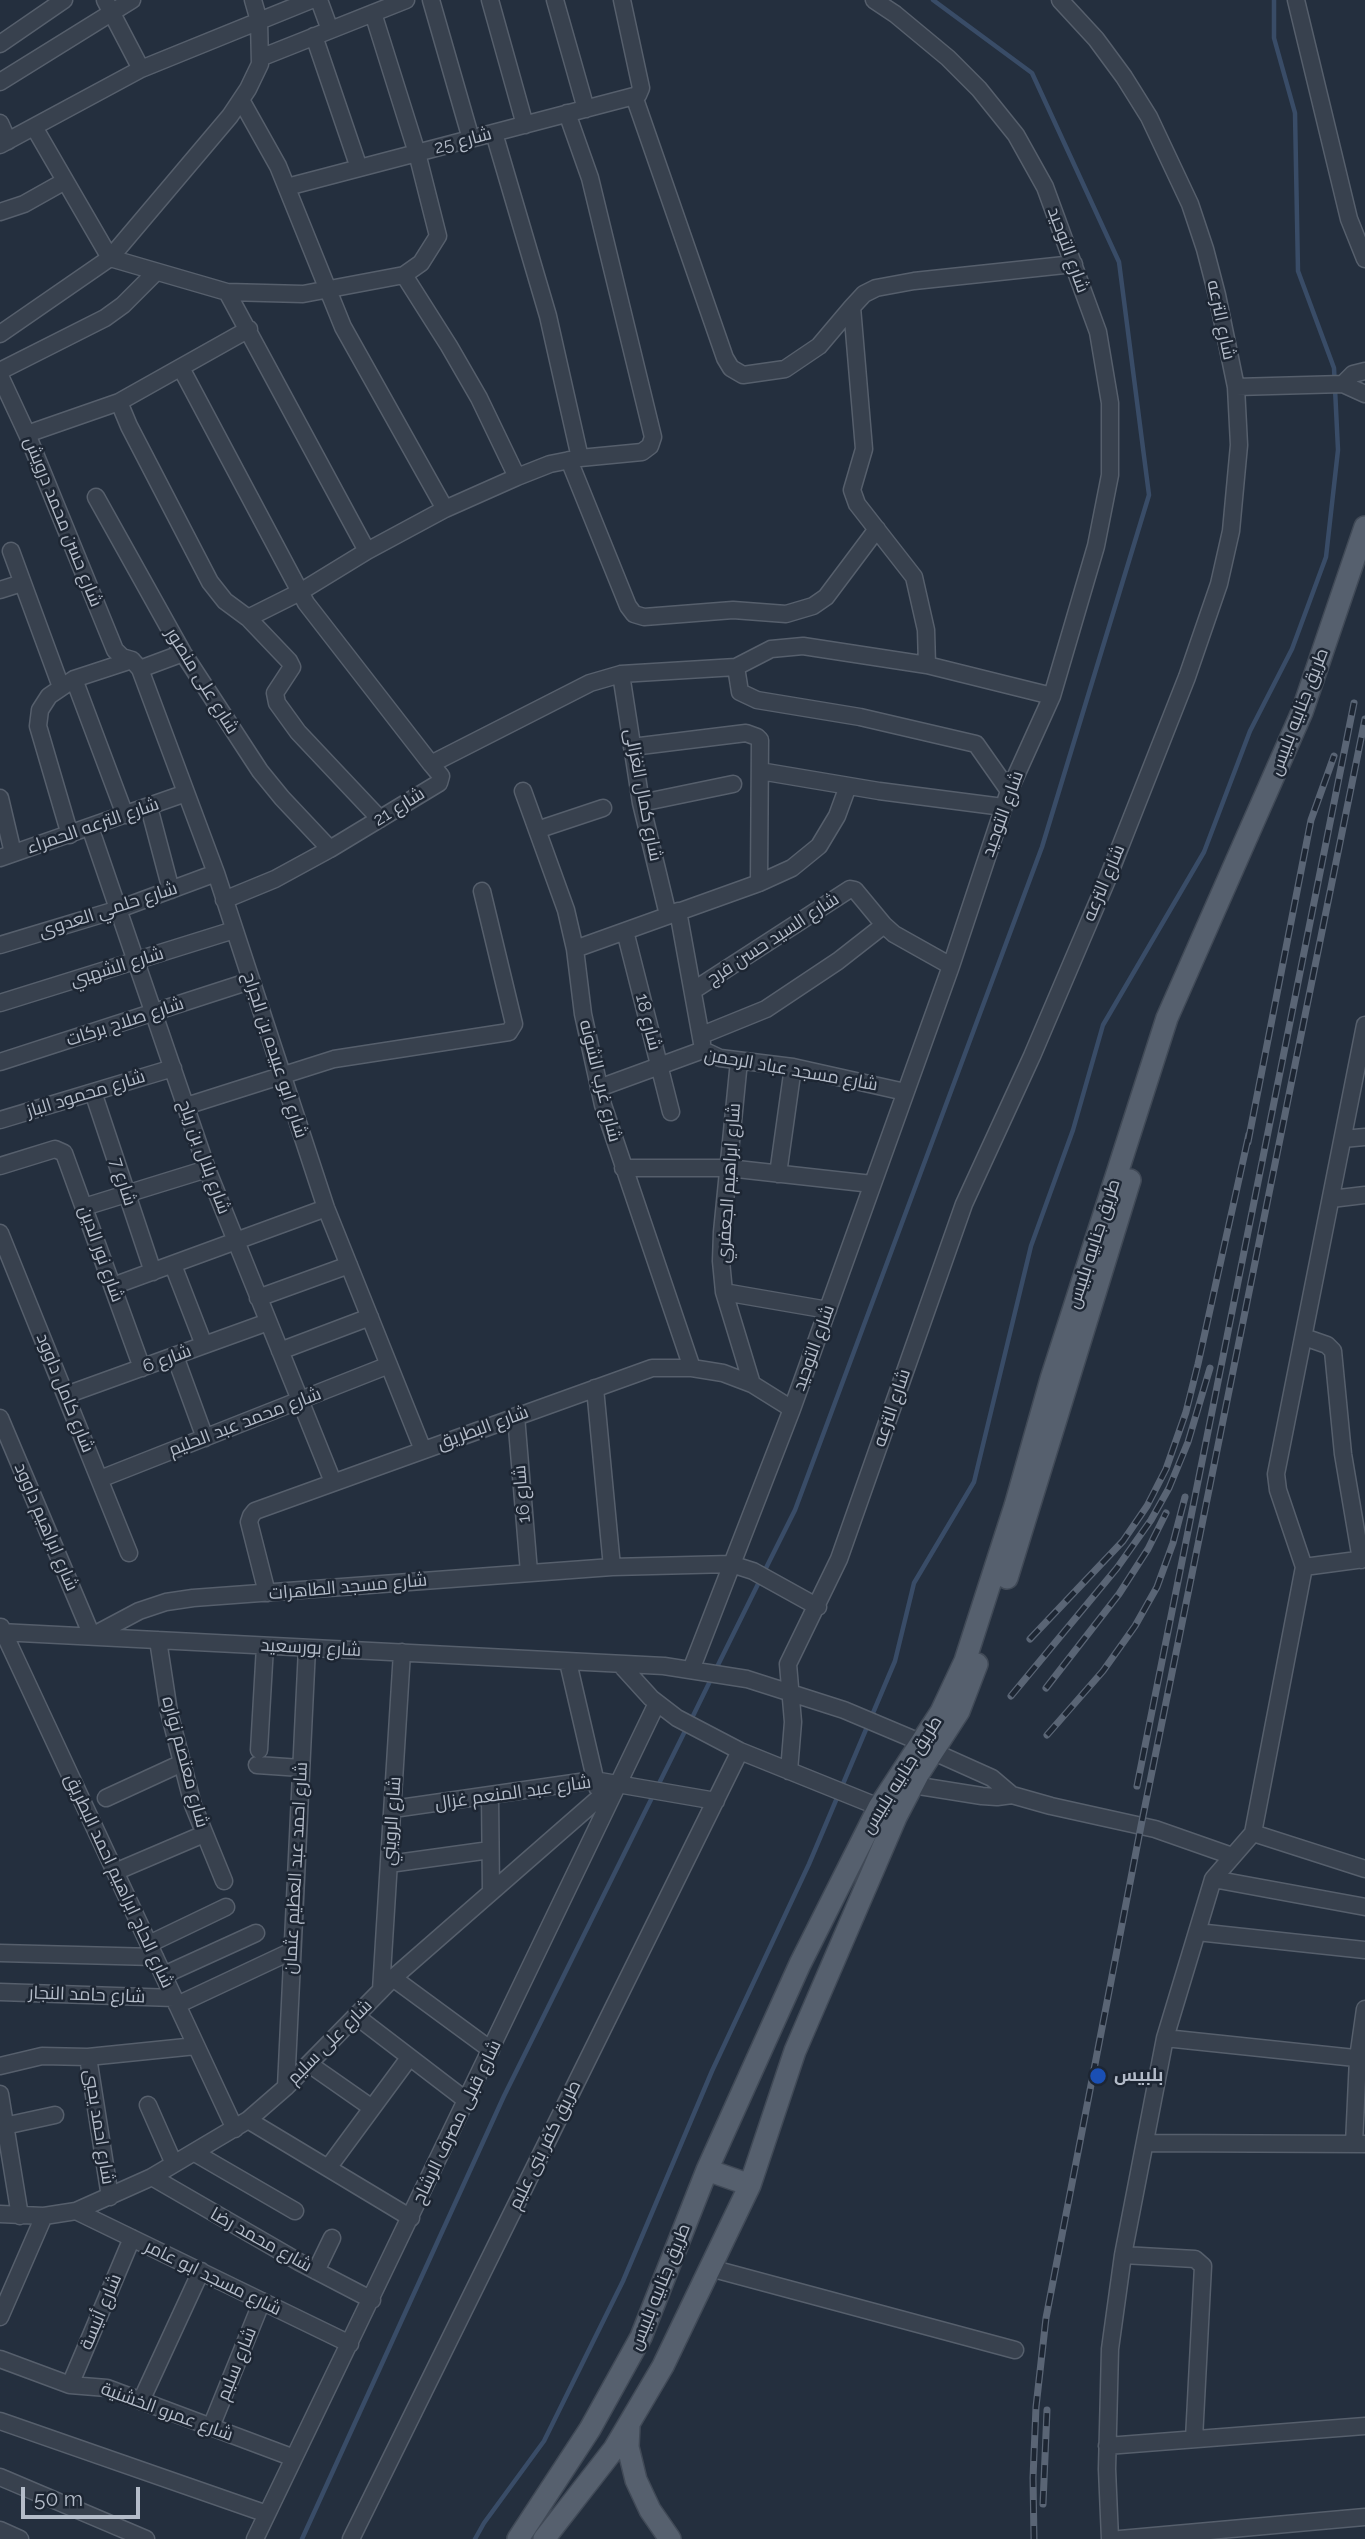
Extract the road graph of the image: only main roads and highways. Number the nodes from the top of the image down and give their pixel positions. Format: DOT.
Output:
graph roads {
  1 [pos="1365,527"];
  2 [pos="927,1747"];
  3 [pos="707,2169"];
  4 [pos="750,2185"];
  5 [pos="629,2426"];
  6 [pos="590,2429"];
  7 [pos="614,2449"];
  8 [pos="518,2539"];
  9 [pos="544,2539"];
  10 [pos="670,2539"];
  1 -- 2 [label="main road, طريق جنابيه بلبيس"];
  2 -- 3 [label="main road, طريق جنابيه بلبيس"];
  2 -- 4 [label="main road, طريق جنابيه بلبيس"];
  3 -- 4 [label="main road"];
  3 -- 6 [label="main road, طريق جنابيه بلبيس"];
  4 -- 5 [label="main road, طريق جنابيه بلبيس"];
  5 -- 7 [label="main road, طريق جنابيه بلبيس"];
  5 -- 10 [label="main road"];
  6 -- 7 [label="main road"];
  6 -- 8 [label="main road, طريق جنابيه بلبيس"];
  7 -- 9 [label="main road, طريق جنابيه بلبيس"];
}
